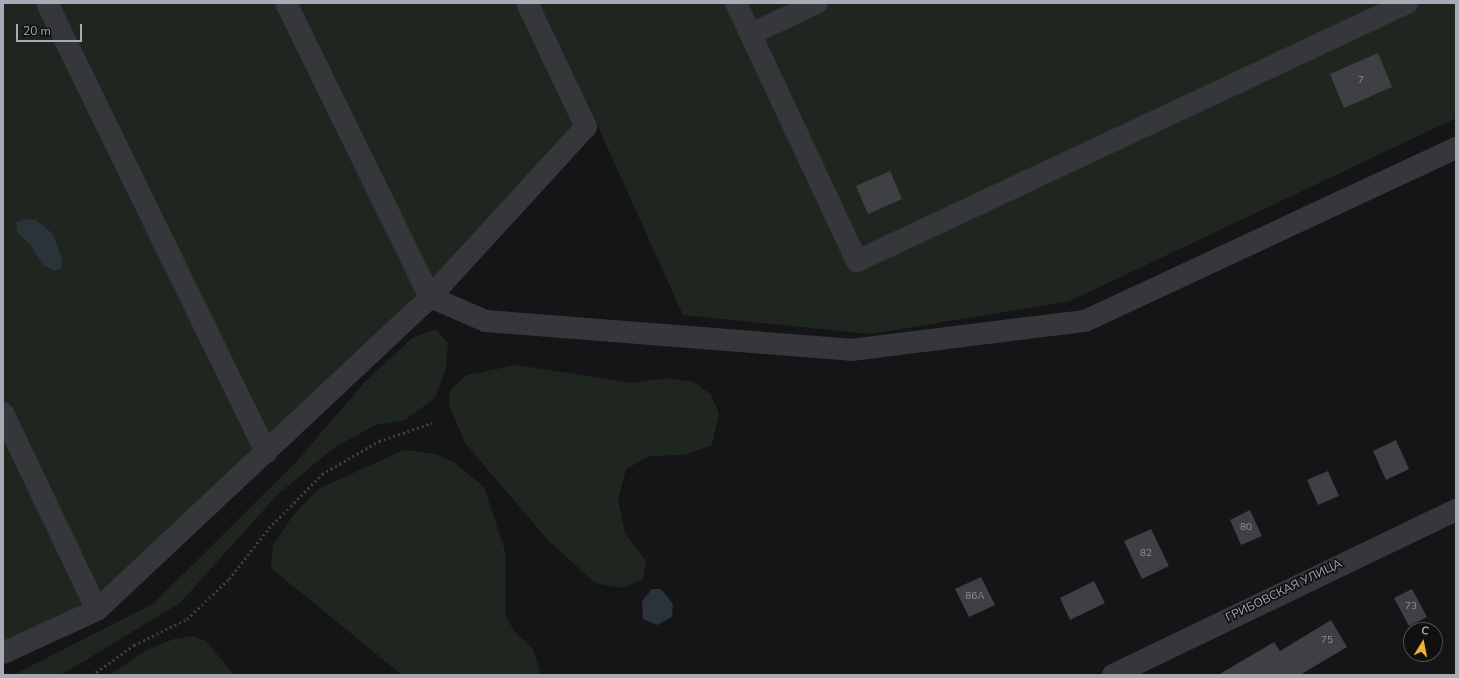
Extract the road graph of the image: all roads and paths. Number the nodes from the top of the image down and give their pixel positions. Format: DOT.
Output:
graph roads {
  1 [pos="47,3"];
  2 [pos="286,3"];
  3 [pos="527,3"];
  4 [pos="736,3"];
  5 [pos="817,3"];
  6 [pos="1407,3"];
  7 [pos="751,34"];
  8 [pos="1456,148"];
  9 [pos="430,297"];
  10 [pos="3,413"];
  11 [pos="432,423"];
  12 [pos="266,452"];
  13 [pos="1456,510"];
  14 [pos="97,610"];
  15 [pos="3,653"];
  16 [pos="92,675"];
  17 [pos="1113,675"];
  1 -- 12 [label="street"];
  2 -- 9 [label="street"];
  3 -- 9 [label="street"];
  4 -- 7 [label="street"];
  5 -- 7 [label="street"];
  6 -- 7 [label="street"];
  8 -- 9 [label="street"];
  9 -- 12 [label="street"];
  10 -- 14 [label="street"];
  11 -- 16 [label="path"];
  12 -- 14 [label="street"];
  13 -- 17 [label="street, ГРИБОВСКАЯ УЛИЦА"];
  14 -- 15 [label="street"];
}
